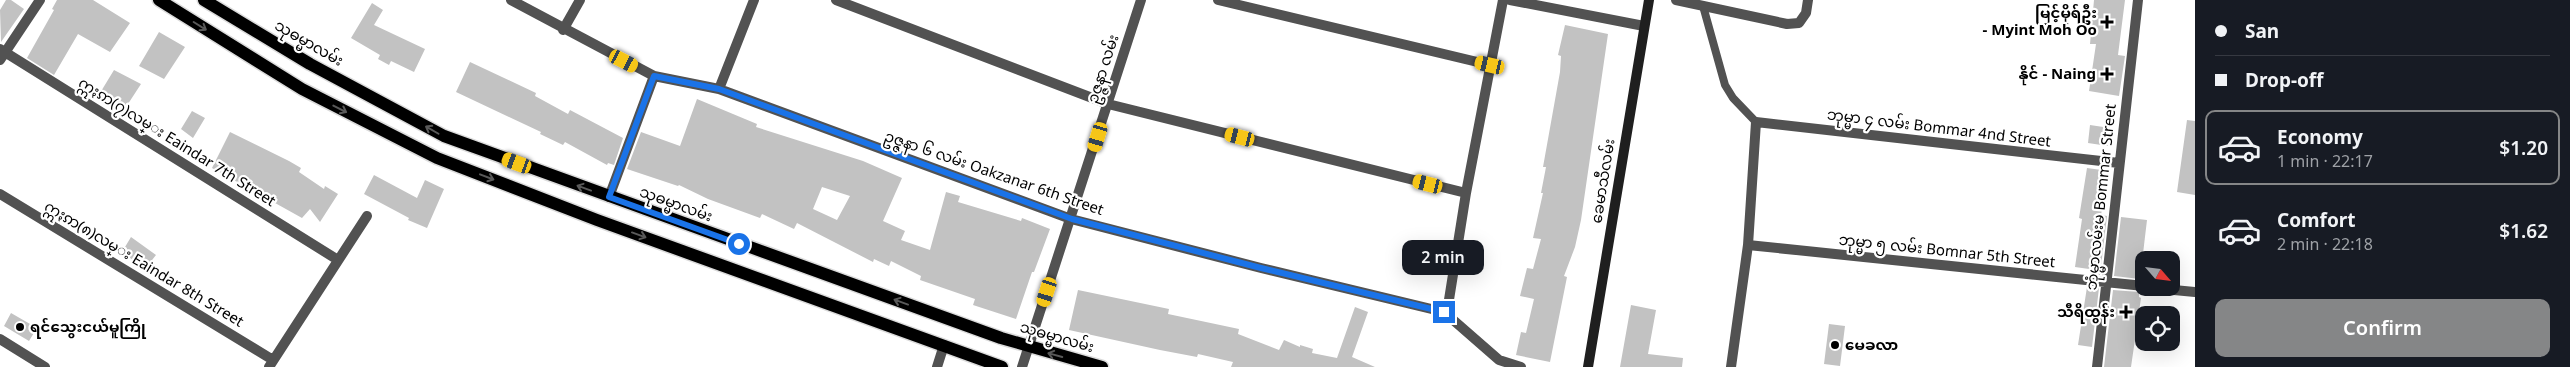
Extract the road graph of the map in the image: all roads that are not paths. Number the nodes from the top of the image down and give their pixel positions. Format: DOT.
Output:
graph roads {
  1 [pos="40,0"];
  2 [pos="159,0"];
  3 [pos="204,0"];
  4 [pos="511,0"];
  5 [pos="580,0"];
  6 [pos="754,0"];
  7 [pos="836,0"];
  8 [pos="1141,0"];
  9 [pos="1218,0"];
  10 [pos="1503,0"];
  11 [pos="1510,0"];
  12 [pos="1649,0"];
  13 [pos="1676,0"];
  14 [pos="1808,0"];
  15 [pos="2138,0"];
  16 [pos="1704,6"];
  17 [pos="1644,26"];
  18 [pos="563,30"];
  19 [pos="2,54"];
  20 [pos="1490,65"];
  21 [pos="654,76"];
  22 [pos="719,89"];
  23 [pos="1108,104"];
  24 [pos="1756,122"];
  25 [pos="2119,163"];
  26 [pos="1466,193"];
  27 [pos="0,194"];
  28 [pos="609,197"];
  29 [pos="367,216"];
  30 [pos="1072,219"];
  31 [pos="1748,245"];
  32 [pos="338,260"];
  33 [pos="2106,282"];
  34 [pos="2135,285"];
  35 [pos="2180,291"];
  36 [pos="2195,292"];
  37 [pos="1444,312"];
  38 [pos="0,339"];
  39 [pos="944,346"];
  40 [pos="1028,348"];
  41 [pos="271,364"];
  42 [pos="45,367"];
  43 [pos="937,367"];
  44 [pos="1002,367"];
  45 [pos="1022,367"];
  46 [pos="1102,367"];
  47 [pos="1521,367"];
  48 [pos="1588,367"];
  49 [pos="1731,367"];
  50 [pos="2097,367"];
  1 -- 19 [label="street"];
  2 -- 39 [label="main road, one-way"];
  28 -- 3 [label="main road, သုဓမ္မာလမ်း, one-way"];
  4 -- 18 [label="street, ဥဇ္ဇနာ ၆ လမ်း Oakzanar 6th Street"];
  5 -- 18 [label="street"];
  6 -- 22 [label="street"];
  7 -- 23 [label="street"];
  8 -- 23 [label="street, ဥဇ္ဇနာ လမ်း"];
  9 -- 20 [label="street"];
  10 -- 20 [label="street"];
  11 -- 17 [label="street"];
  12 -- 17 [label="main road, ခေမာသီလမ်း"];
  13 -- 16 [label="street"];
  14 -- 16 [label="street"];
  15 -- 25 [label="street, ဘုံမ္မာလမ်းမ Bommar Street"];
  16 -- 24 [label="lane"];
  17 -- 48 [label="main road, ခေမာသီလမ်း"];
  18 -- 21 [label="street, ဥဇ္ဇနာ ၆ လမ်း Oakzanar 6th Street"];
  19 -- 32 [label="street, ဣႏၵာ(၇)လမ္း Eaindar 7th Street"];
  20 -- 26 [label="street"];
  21 -- 22 [label="street, ဥဇ္ဇနာ ၆ လမ်း Oakzanar 6th Street"];
  21 -- 28 [label="street"];
  22 -- 30 [label="street, ဥဇ္ဇနာ ၆ လမ်း Oakzanar 6th Street"];
  23 -- 26 [label="street"];
  23 -- 30 [label="street, ဥဇ္ဇနာ လမ်း"];
  24 -- 25 [label="street, ဘုမ္မာ ၄ လမ်း Bommar 4nd Street"];
  24 -- 31 [label="street"];
  25 -- 33 [label="street, ဘုံမ္မာလမ်းမ Bommar Street"];
  26 -- 37 [label="street"];
  27 -- 41 [label="street, ဣႏၵာ(၈)လမ္း Eaindar 8th Street"];
  40 -- 28 [label="main road, သုဓမ္မာလမ်း, one-way"];
  29 -- 32 [label="street"];
  30 -- 37 [label="street, ဥဇ္ဇနာ ၆ လမ်း Oakzanar 6th Street"];
  30 -- 40 [label="street, ဥဇ္ဇနာ လမ်း"];
  31 -- 33 [label="street, ဘုမ္မာ ၅ လမ်း Bomnar 5th Street"];
  31 -- 49 [label="street"];
  32 -- 41 [label="street"];
  33 -- 34 [label="street, ဘုမ္မာ ၅ လမ်း Bomnar 5th Street"];
  33 -- 50 [label="street, ဘုံမ္မာလမ်းမ Bommar Street"];
  35 -- 36 [label="street"];
  37 -- 47 [label="street"];
  38 -- 42 [label="street"];
  39 -- 43 [label="street"];
  39 -- 44 [label="main road"];
  40 -- 45 [label="street, ဥဇ္ဇနာ လမ်း"];
  46 -- 40 [label="main road, သုဓမ္မာလမ်း, one-way"];
}
